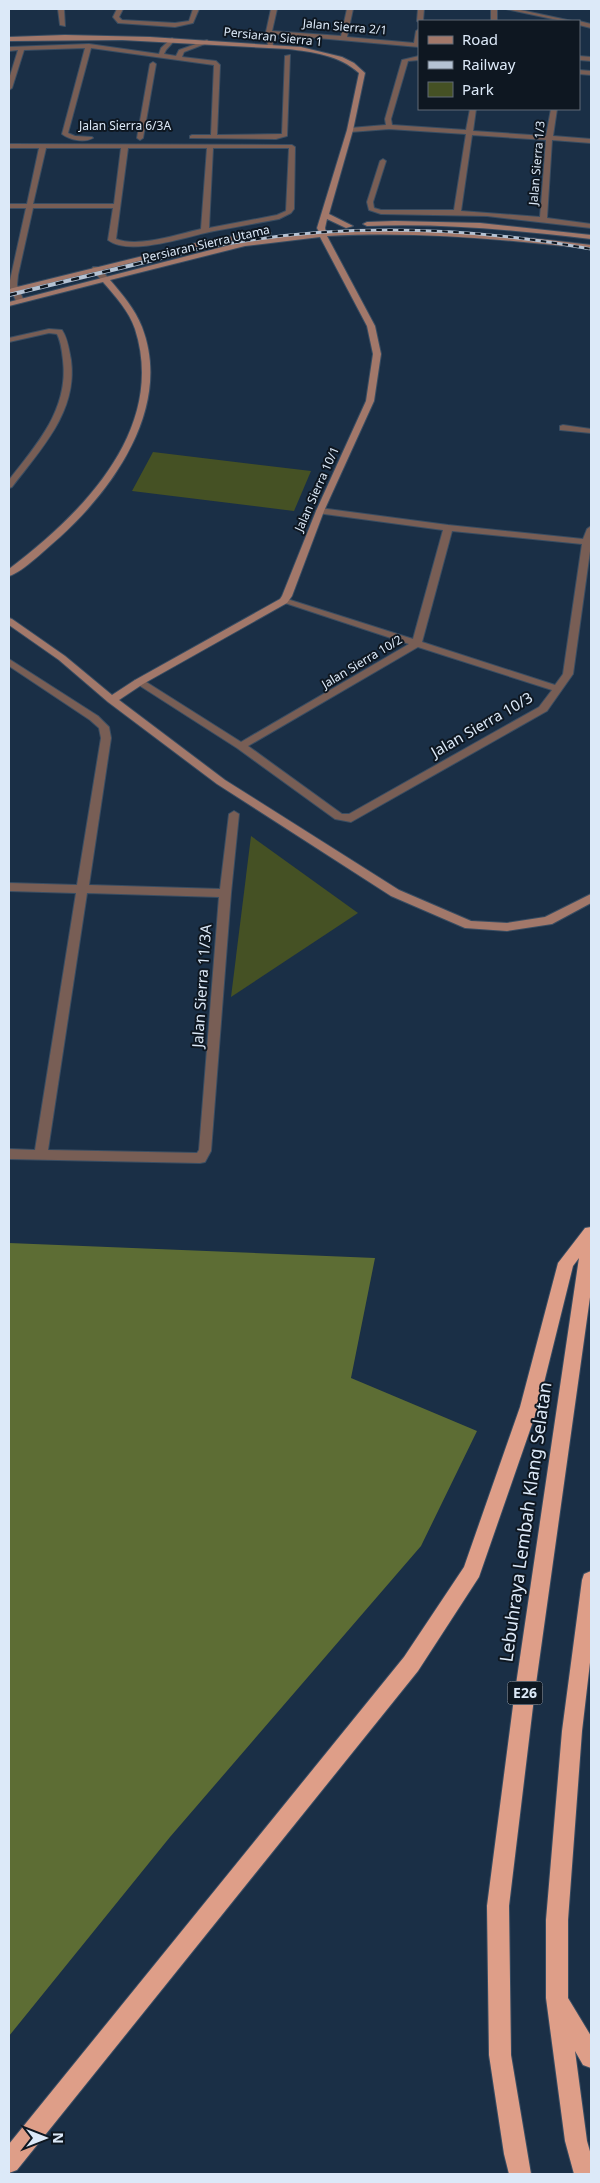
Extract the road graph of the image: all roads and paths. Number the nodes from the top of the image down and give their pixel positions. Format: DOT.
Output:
graph roads {
  1 [pos="61,9"];
  2 [pos="120,9"];
  3 [pos="196,9"];
  4 [pos="274,9"];
  5 [pos="350,9"];
  6 [pos="509,9"];
  7 [pos="563,20"];
  8 [pos="63,25"];
  9 [pos="269,32"];
  10 [pos="344,38"];
  11 [pos="9,39"];
  12 [pos="172,40"];
  13 [pos="207,42"];
  14 [pos="418,45"];
  15 [pos="89,46"];
  16 [pos="270,46"];
  17 [pos="22,48"];
  18 [pos="9,49"];
  19 [pos="161,56"];
  20 [pos="288,56"];
  21 [pos="178,58"];
  22 [pos="418,58"];
  23 [pos="153,64"];
  24 [pos="9,88"];
  25 [pos="473,110"];
  26 [pos="554,110"];
  27 [pos="351,123"];
  28 [pos="389,127"];
  29 [pos="350,130"];
  30 [pos="468,132"];
  31 [pos="186,137"];
  32 [pos="214,137"];
  33 [pos="102,138"];
  34 [pos="130,138"];
  35 [pos="140,138"];
  36 [pos="149,138"];
  37 [pos="549,138"];
  38 [pos="591,141"];
  39 [pos="9,146"];
  40 [pos="43,146"];
  41 [pos="125,146"];
  42 [pos="210,146"];
  43 [pos="383,161"];
  44 [pos="9,206"];
  45 [pos="29,206"];
  46 [pos="117,206"];
  47 [pos="457,212"];
  48 [pos="326,214"];
  49 [pos="543,218"];
  50 [pos="349,226"];
  51 [pos="591,226"];
  52 [pos="205,230"];
  53 [pos="322,231"];
  54 [pos="376,232"];
  55 [pos="591,237"];
  56 [pos="591,247"];
  57 [pos="333,254"];
  58 [pos="96,269"];
  59 [pos="105,279"];
  60 [pos="12,290"];
  61 [pos="20,301"];
  62 [pos="9,304"];
  63 [pos="9,340"];
  64 [pos="563,428"];
  65 [pos="591,431"];
  66 [pos="9,485"];
  67 [pos="320,511"];
  68 [pos="448,528"];
  69 [pos="591,529"];
  70 [pos="587,542"];
  71 [pos="9,573"];
  72 [pos="284,601"];
  73 [pos="9,621"];
  74 [pos="417,644"];
  75 [pos="9,662"];
  76 [pos="140,682"];
  77 [pos="559,689"];
  78 [pos="112,700"];
  79 [pos="241,746"];
  80 [pos="234,814"];
  81 [pos="9,887"];
  82 [pos="83,888"];
  83 [pos="225,893"];
  84 [pos="591,898"];
  85 [pos="9,1154"];
  86 [pos="41,1154"];
  87 [pos="591,1234"];
  88 [pos="591,1580"];
  89 [pos="557,1998"];
  90 [pos="591,2057"];
  91 [pos="9,2162"];
  92 [pos="516,2167"];
  93 [pos="585,2174"];
  1 -- 8 [label="street"];
  2 -- 3 [label="street"];
  4 -- 9 [label="street"];
  5 -- 10 [label="street"];
  6 -- 7 [label="street"];
  9 -- 10 [label="street, Jalan Sierra 2/1"];
  9 -- 16 [label="street"];
  10 -- 14 [label="street, Jalan Sierra 2/1"];
  11 -- 12 [label="street, Persiaran Sierra 1"];
  12 -- 13 [label="street, Persiaran Sierra 1"];
  12 -- 19 [label="street"];
  13 -- 16 [label="street, Persiaran Sierra 1"];
  13 -- 21 [label="street"];
  15 -- 17 [label="street"];
  15 -- 19 [label="street"];
  15 -- 33 [label="street, Jalan Sierra 6/3A"];
  16 -- 27 [label="street, Persiaran Sierra 1"];
  17 -- 18 [label="street"];
  17 -- 24 [label="street"];
  19 -- 21 [label="street"];
  20 -- 32 [label="street, Jalan Sierra 6/3A"];
  21 -- 32 [label="street"];
  22 -- 28 [label="street"];
  23 -- 35 [label="street"];
  25 -- 30 [label="street"];
  26 -- 37 [label="street, Jalan Sierra 1/3"];
  27 -- 28 [label="street"];
  27 -- 29 [label="street, Persiaran Sierra 1"];
  28 -- 29 [label="street"];
  28 -- 30 [label="street"];
  29 -- 48 [label="street, Persiaran Sierra 1"];
  30 -- 37 [label="street"];
  30 -- 47 [label="street"];
  31 -- 32 [label="street, Jalan Sierra 6/3A"];
  34 -- 35 [label="street, Jalan Sierra 6/3A"];
  35 -- 36 [label="street, Jalan Sierra 6/3A"];
  37 -- 38 [label="street"];
  37 -- 49 [label="street, Jalan Sierra 1/3"];
  39 -- 40 [label="street"];
  40 -- 41 [label="street"];
  40 -- 45 [label="street"];
  41 -- 42 [label="street"];
  41 -- 46 [label="street"];
  42 -- 52 [label="street"];
  42 -- 52 [label="street"];
  43 -- 47 [label="street"];
  44 -- 45 [label="street"];
  45 -- 46 [label="street"];
  45 -- 60 [label="street"];
  46 -- 52 [label="street"];
  47 -- 49 [label="street"];
  48 -- 50 [label="street"];
  48 -- 53 [label="street, Persiaran Sierra 1"];
  49 -- 51 [label="street"];
  50 -- 53 [label="street, Persiaran Sierra Utama"];
  50 -- 55 [label="street, Persiaran Sierra Utama"];
  53 -- 54 [label="street, Persiaran Sierra Utama"];
  53 -- 57 [label="street, Jalan Sierra 10/1"];
  53 -- 58 [label="street, Persiaran Sierra Utama"];
  53 -- 59 [label="street, Persiaran Sierra Utama"];
  54 -- 56 [label="street, Persiaran Sierra Utama"];
  54 -- 57 [label="street"];
  57 -- 67 [label="street, Jalan Sierra 10/1"];
  58 -- 59 [label="street"];
  58 -- 60 [label="street, Persiaran Sierra Utama"];
  59 -- 61 [label="street, Persiaran Sierra Utama"];
  59 -- 71 [label="street"];
  60 -- 61 [label="street"];
  61 -- 62 [label="street, Persiaran Sierra Utama"];
  63 -- 66 [label="street"];
  64 -- 65 [label="street"];
  67 -- 68 [label="street"];
  67 -- 72 [label="street, Jalan Sierra 10/1"];
  68 -- 70 [label="street"];
  68 -- 74 [label="street, Jalan Sierra 10/2"];
  69 -- 70 [label="street, Jalan Sierra 10/3"];
  70 -- 77 [label="street, Jalan Sierra 10/3"];
  72 -- 74 [label="street"];
  72 -- 76 [label="street"];
  73 -- 78 [label="street"];
  74 -- 77 [label="street"];
  74 -- 79 [label="street, Jalan Sierra 10/2"];
  75 -- 82 [label="street"];
  76 -- 78 [label="street"];
  76 -- 79 [label="street"];
  77 -- 79 [label="street, Jalan Sierra 10/3"];
  78 -- 84 [label="street"];
  80 -- 83 [label="street, Jalan Sierra 11/3A"];
  81 -- 82 [label="street"];
  82 -- 83 [label="street"];
  82 -- 86 [label="street"];
  83 -- 86 [label="street, Jalan Sierra 11/3A"];
  85 -- 86 [label="street"];
  87 -- 91 [label="highway"];
  87 -- 92 [label="highway, Lebuhraya Lembah Klang Selatan / E26"];
  88 -- 89 [label="highway"];
  89 -- 90 [label="highway"];
  89 -- 93 [label="highway"];
}
